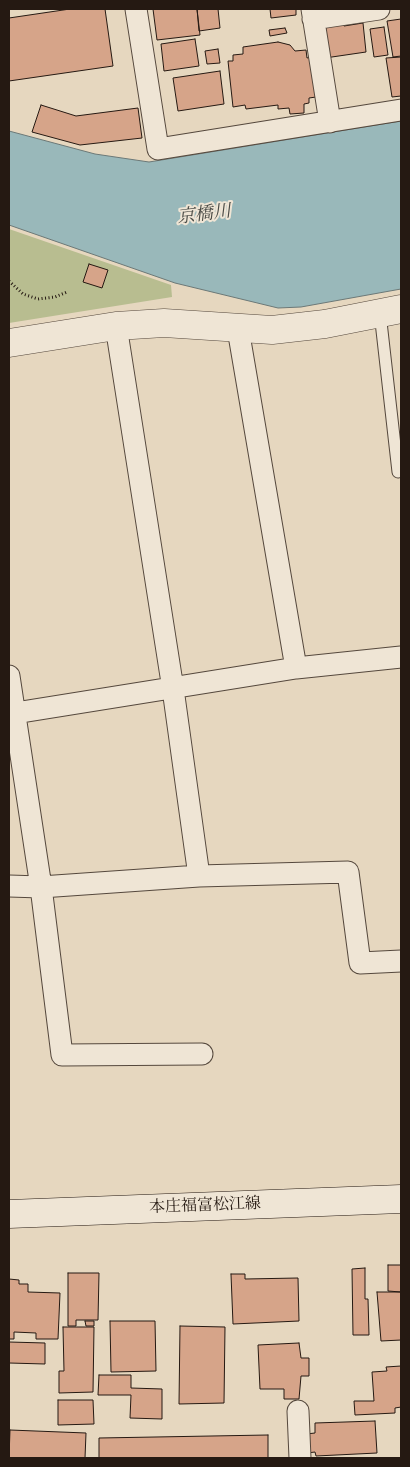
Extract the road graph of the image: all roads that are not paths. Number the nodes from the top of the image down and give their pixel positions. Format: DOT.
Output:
graph roads {
  1 [pos="136,9"];
  2 [pos="379,9"];
  3 [pos="312,14"];
  4 [pos="401,110"];
  5 [pos="330,122"];
  6 [pos="391,311"];
  7 [pos="116,326"];
  8 [pos="238,329"];
  9 [pos="9,343"];
  10 [pos="398,472"];
  11 [pos="401,657"];
  12 [pos="296,668"];
  13 [pos="9,676"];
  14 [pos="174,689"];
  15 [pos="11,714"];
  16 [pos="198,876"];
  17 [pos="9,886"];
  18 [pos="41,887"];
  19 [pos="401,961"];
  20 [pos="202,1054"];
  21 [pos="401,1199"];
  22 [pos="9,1214"];
  23 [pos="298,1411"];
  24 [pos="300,1458"];
  1 -- 5 [label="street"];
  2 -- 3 [label="street"];
  3 -- 5 [label="street"];
  4 -- 5 [label="street"];
  6 -- 8 [label="main road"];
  6 -- 10 [label="lane"];
  7 -- 8 [label="main road"];
  7 -- 9 [label="main road"];
  7 -- 14 [label="street"];
  8 -- 12 [label="street"];
  11 -- 12 [label="street"];
  12 -- 14 [label="street"];
  13 -- 15 [label="street"];
  14 -- 15 [label="street"];
  14 -- 16 [label="street"];
  15 -- 18 [label="street"];
  16 -- 18 [label="street"];
  16 -- 19 [label="street"];
  17 -- 18 [label="street"];
  18 -- 20 [label="street"];
  21 -- 22 [label="main road, 本庄福富松江線"];
  23 -- 24 [label="street"];
}
